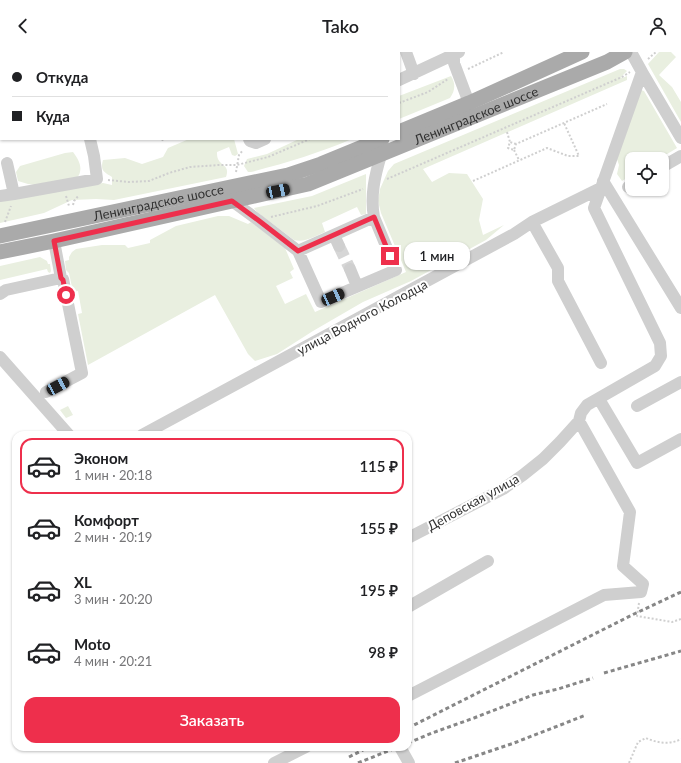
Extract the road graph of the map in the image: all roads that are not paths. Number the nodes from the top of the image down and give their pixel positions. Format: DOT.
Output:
graph roads {
  1 [pos="406,52"];
  2 [pos="582,52"];
  3 [pos="625,52"];
  4 [pos="631,52"];
  5 [pos="456,53"];
  6 [pos="642,72"];
  7 [pos="414,74"];
  8 [pos="400,80"];
  9 [pos="469,103"];
  10 [pos="400,132"];
  11 [pos="681,138"];
  12 [pos="90,140"];
  13 [pos="249,140"];
  14 [pos="263,140"];
  15 [pos="380,140"];
  16 [pos="382,155"];
  17 [pos="681,156"];
  18 [pos="6,163"];
  19 [pos="669,163"];
  20 [pos="602,185"];
  21 [pos="14,194"];
  22 [pos="0,196"];
  23 [pos="232,201"];
  24 [pos="374,217"];
  25 [pos="532,222"];
  26 [pos="2,231"];
  27 [pos="334,235"];
  28 [pos="54,241"];
  29 [pos="339,246"];
  30 [pos="298,251"];
  31 [pos="0,252"];
  32 [pos="350,270"];
  33 [pos="61,278"];
  34 [pos="357,286"];
  35 [pos="0,294"];
  36 [pos="681,308"];
  37 [pos="0,357"];
  38 [pos="601,363"];
  39 [pos="681,382"];
  40 [pos="46,392"];
  41 [pos="599,399"];
  42 [pos="637,406"];
  43 [pos="579,421"];
  44 [pos="65,431"];
  45 [pos="149,431"];
  46 [pos="681,439"];
  47 [pos="412,536"];
  48 [pos="488,561"];
  49 [pos="412,605"];
  50 [pos="412,694"];
  51 [pos="298,751"];
  52 [pos="402,751"];
  53 [pos="274,763"];
  54 [pos="410,763"];
  1 -- 7 [label="street"];
  2 -- 9 [label="main road, Ленинградское шоссе"];
  3 -- 16 [label="main road, Ленинградское шоссе"];
  4 -- 6 [label="street"];
  5 -- 7 [label="street"];
  5 -- 9 [label="street"];
  6 -- 11 [label="street"];
  6 -- 20 [label="street"];
  7 -- 8 [label="street"];
  9 -- 10 [label="main road, Ленинградское шоссе"];
  12 -- 21 [label="street"];
  13 -- 14 [label="street"];
  15 -- 26 [label="main road, Ленинградское шоссе"];
  16 -- 23 [label="main road, Ленинградское шоссе"];
  16 -- 24 [label="street"];
  17 -- 19 [label="street"];
  18 -- 21 [label="street"];
  20 -- 25 [label="street, улица Водного Колодца"];
  20 -- 36 [label="street"];
  20 -- 41 [label="street, Деповская улица"];
  21 -- 22 [label="street"];
  23 -- 28 [label="main road, Ленинградское шоссе"];
  23 -- 30 [label="street"];
  24 -- 27 [label="street"];
  24 -- 34 [label="street"];
  25 -- 38 [label="street"];
  25 -- 45 [label="street, улица Водного Колодца"];
  27 -- 29 [label="street"];
  27 -- 30 [label="street"];
  28 -- 31 [label="main road, Ленинградское шоссе"];
  28 -- 33 [label="street"];
  30 -- 34 [label="street"];
  32 -- 34 [label="street"];
  33 -- 35 [label="street"];
  33 -- 40 [label="street"];
  37 -- 44 [label="street"];
  39 -- 42 [label="street"];
  41 -- 43 [label="street, Деповская улица"];
  41 -- 46 [label="street"];
  43 -- 47 [label="street, Деповская улица"];
  43 -- 50 [label="street"];
  48 -- 49 [label="street"];
  51 -- 53 [label="street"];
  52 -- 54 [label="street"];
}
